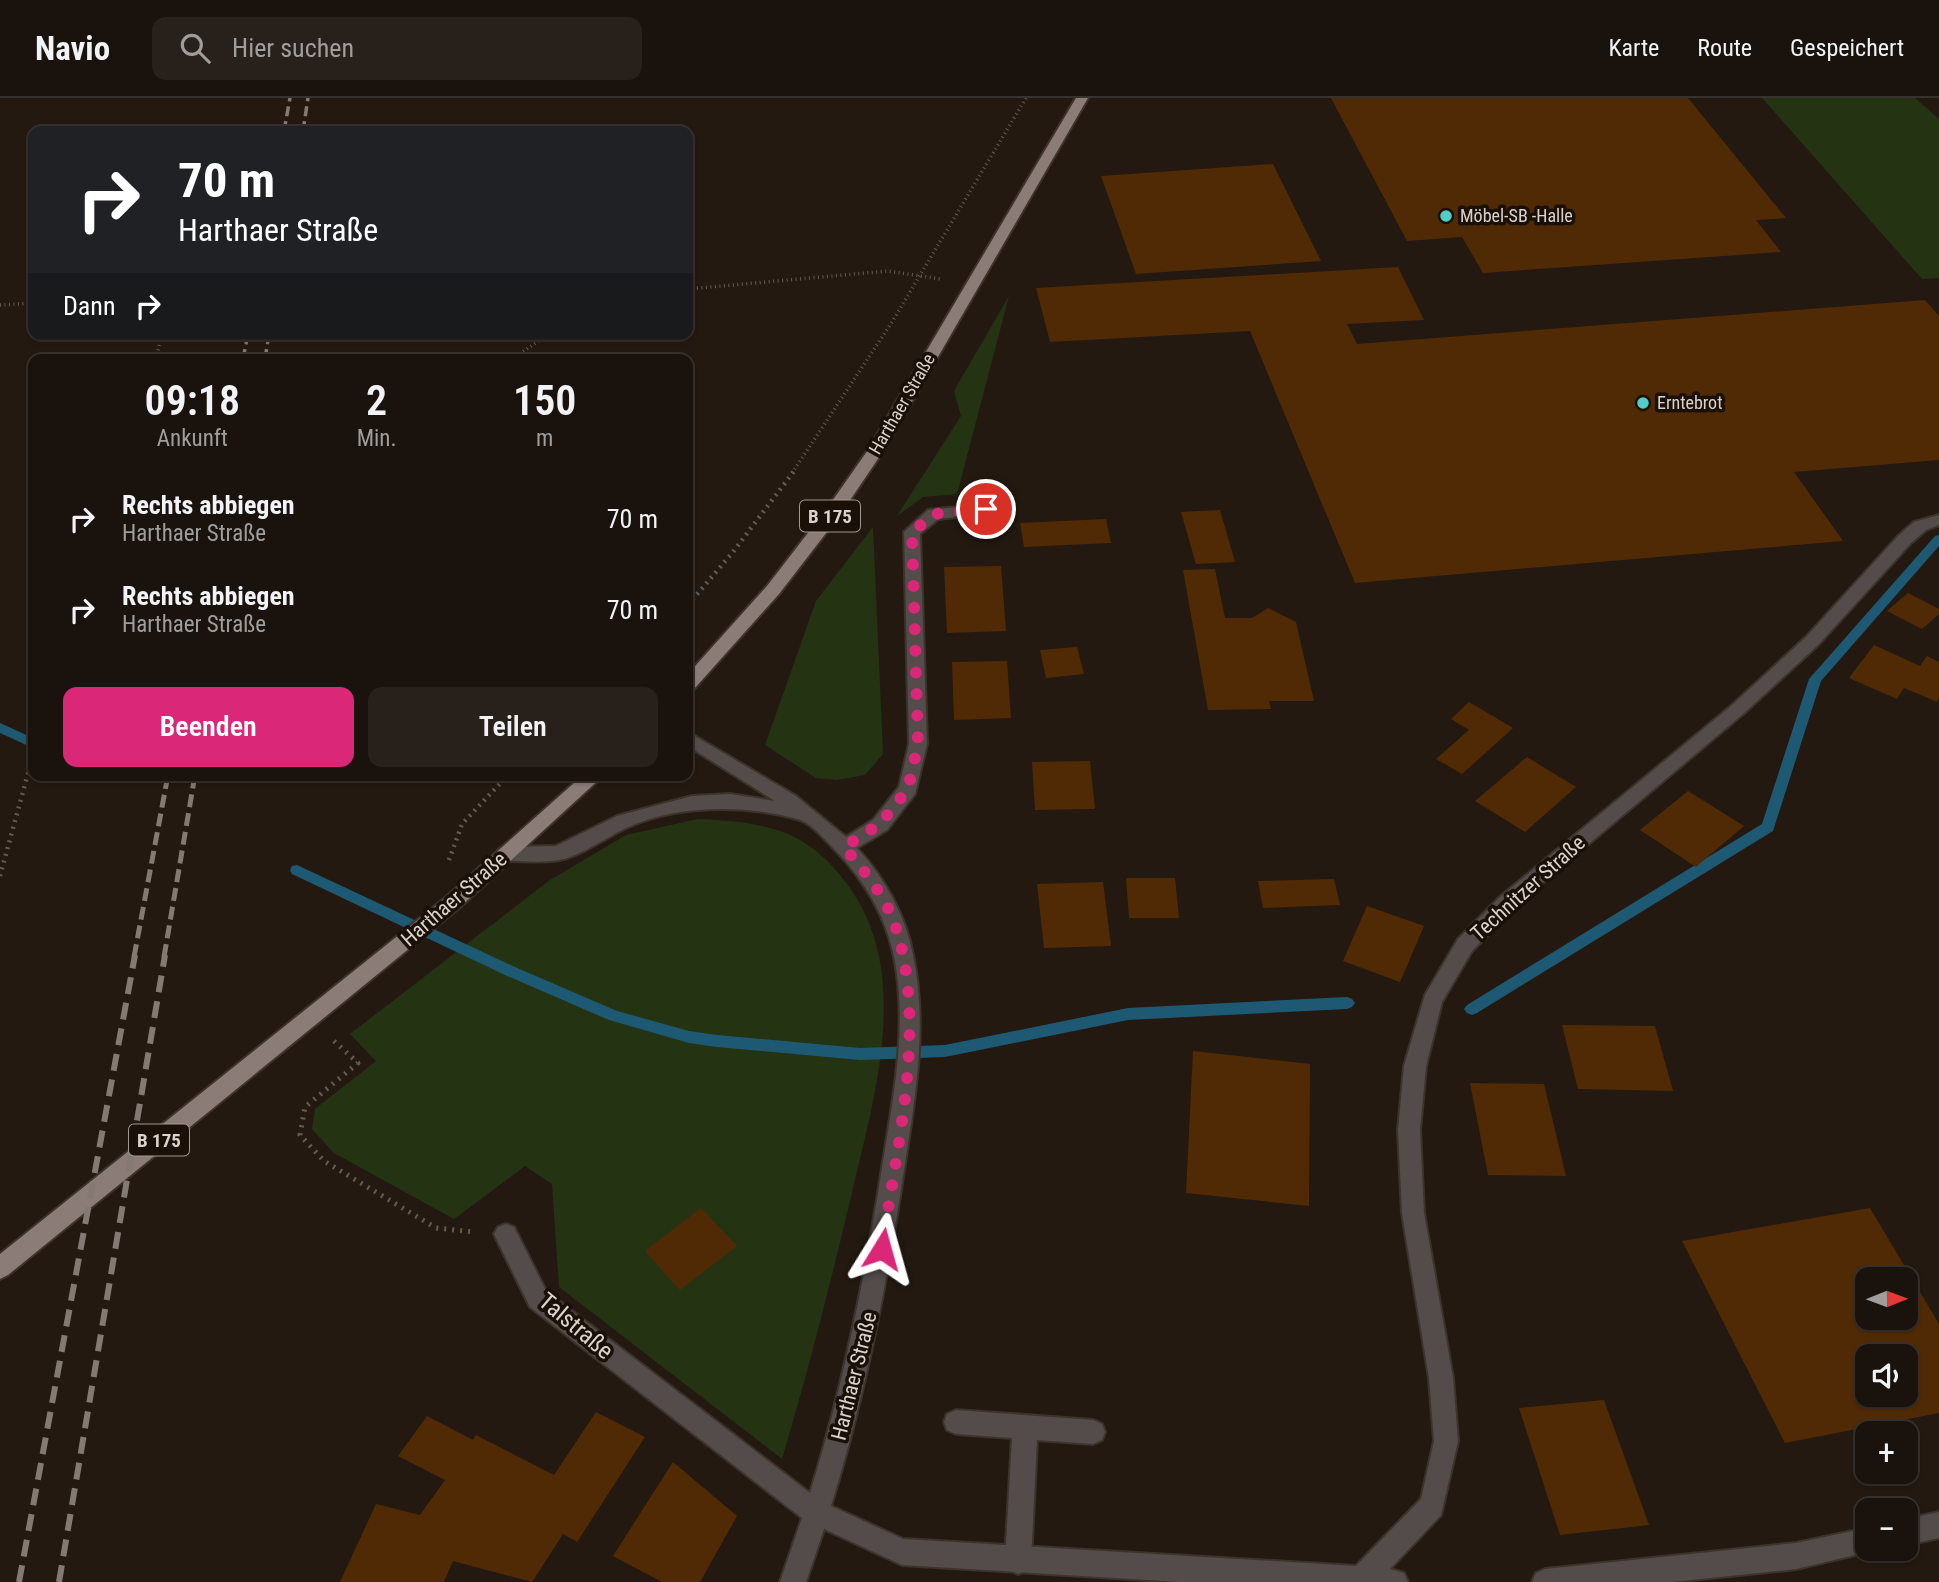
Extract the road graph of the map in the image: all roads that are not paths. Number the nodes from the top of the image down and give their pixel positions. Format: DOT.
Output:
graph roads {
  1 [pos="1082,98"];
  2 [pos="986,509"];
  3 [pos="1939,520"];
  4 [pos="693,679"];
  5 [pos="693,741"];
  6 [pos="588,781"];
  7 [pos="805,813"];
  8 [pos="844,847"];
  9 [pos="506,854"];
  10 [pos="506,1234"];
  11 [pos="0,1268"];
  12 [pos="956,1422"];
  13 [pos="1025,1427"];
  14 [pos="1093,1432"];
  15 [pos="817,1513"];
  16 [pos="1939,1525"];
  17 [pos="1918,1529"];
  18 [pos="1855,1544"];
  19 [pos="1018,1561"];
  20 [pos="1360,1581"];
  21 [pos="793,1582"];
  22 [pos="1395,1582"];
  23 [pos="1545,1582"];
  1 -- 4 [label="main road, Harthaer Straße / B 175"];
  2 -- 8 [label="street"];
  3 -- 20 [label="street, Technitzer Straße"];
  5 -- 7 [label="street, Harthaer Straße"];
  6 -- 9 [label="main road, Harthaer Straße / B 175"];
  7 -- 8 [label="street, Harthaer Straße"];
  7 -- 9 [label="street"];
  8 -- 15 [label="street, Harthaer Straße"];
  9 -- 11 [label="main road, Harthaer Straße / B 175"];
  10 -- 15 [label="street, Talstraße"];
  12 -- 13 [label="street"];
  13 -- 14 [label="street"];
  13 -- 19 [label="street"];
  15 -- 19 [label="street, Talstraße"];
  15 -- 21 [label="street, Harthaer Straße"];
  16 -- 17 [label="street"];
  18 -- 23 [label="street"];
  19 -- 20 [label="street, Talstraße"];
  20 -- 22 [label="street, Talstraße"];
}
